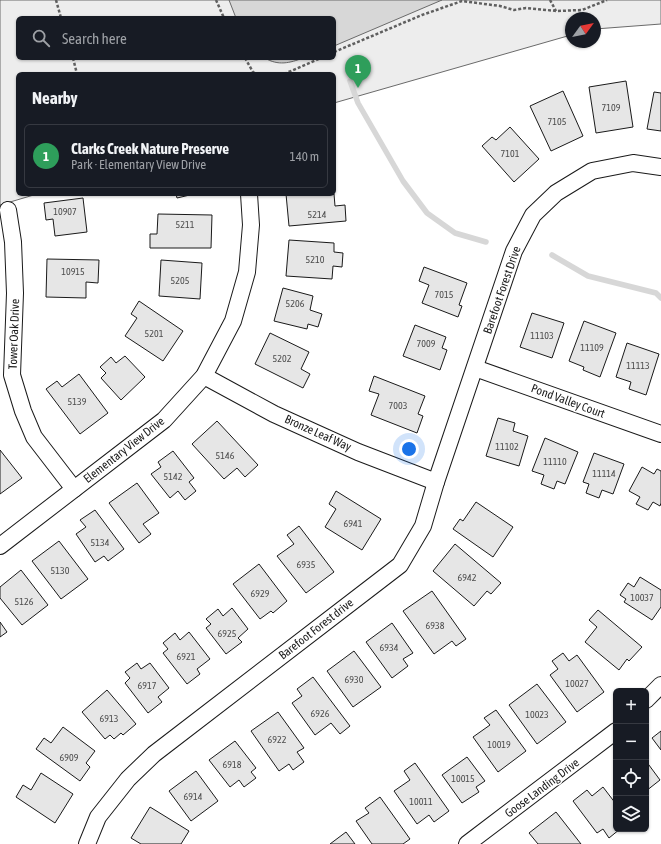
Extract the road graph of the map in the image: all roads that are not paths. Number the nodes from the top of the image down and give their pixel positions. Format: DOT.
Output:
graph roads {
  1 [pos="661,167"];
  2 [pos="249,196"];
  3 [pos="8,210"];
  4 [pos="475,368"];
  5 [pos="204,376"];
  6 [pos="661,434"];
  7 [pos="436,482"];
  8 [pos="74,489"];
  9 [pos="0,546"];
  10 [pos="661,685"];
  11 [pos="649,697"];
  12 [pos="613,733"];
  13 [pos="87,844"];
  14 [pos="467,844"];
  1 -- 4 [label="street, Barefoot Forest Drive"];
  2 -- 5 [label="street, Elementary View Drive"];
  3 -- 8 [label="street, Tower Oak Drive"];
  4 -- 6 [label="street, Pond Valley Court"];
  4 -- 7 [label="street, Barefoot Forest drive"];
  5 -- 7 [label="street, Bronze Leaf Way"];
  5 -- 8 [label="street, Elementary View Drive"];
  7 -- 13 [label="street, Barefoot Forest drive"];
  8 -- 9 [label="street, Elementary View Drive"];
  10 -- 11 [label="street"];
  12 -- 14 [label="street, Goose Landing Drive"];
}
